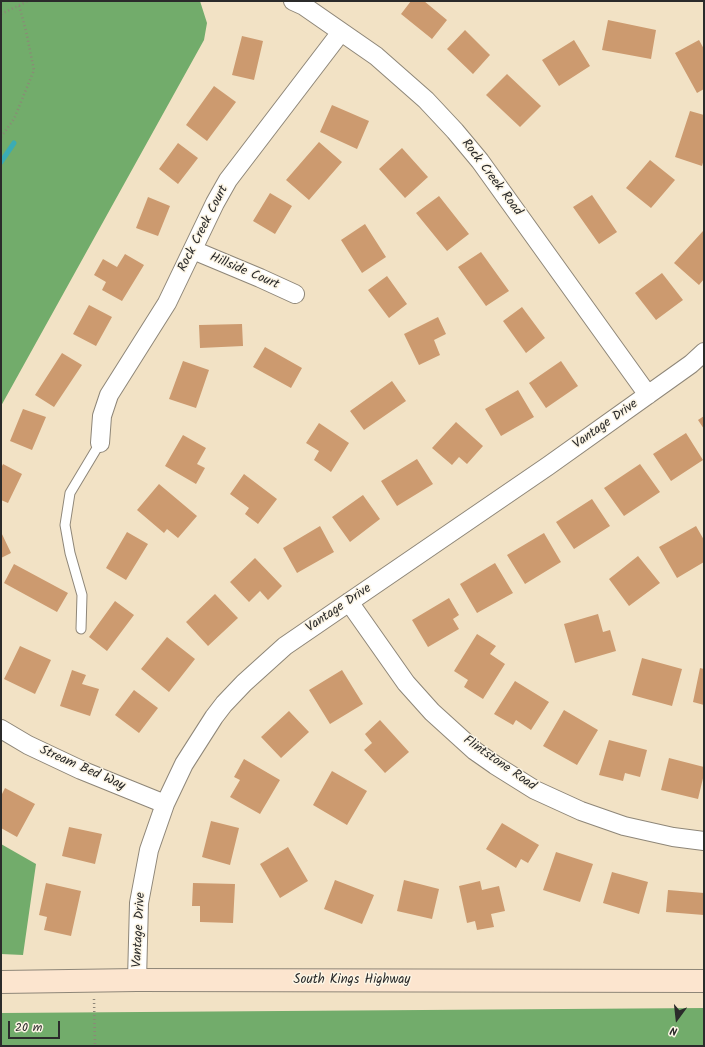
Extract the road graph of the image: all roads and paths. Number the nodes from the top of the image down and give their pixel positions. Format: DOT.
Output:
graph roads {
  1 [pos="28,1"];
  2 [pos="293,1"];
  3 [pos="19,5"];
  4 [pos="1,14"];
  5 [pos="341,32"];
  6 [pos="1,137"];
  7 [pos="193,250"];
  8 [pos="295,294"];
  9 [pos="704,352"];
  10 [pos="648,395"];
  11 [pos="100,443"];
  12 [pos="350,602"];
  13 [pos="81,629"];
  14 [pos="1,728"];
  15 [pos="165,804"];
  16 [pos="704,841"];
  17 [pos="137,980"];
  18 [pos="94,981"];
  19 [pos="1,982"];
  20 [pos="704,982"];
  21 [pos="95,1046"];
  1 -- 3 [label="path"];
  2 -- 5 [label="street, Rock Creek Road"];
  3 -- 4 [label="path"];
  3 -- 6 [label="path"];
  5 -- 7 [label="street, Rock Creek Court"];
  5 -- 10 [label="street, Rock Creek Road"];
  7 -- 8 [label="street, Hillside Court"];
  7 -- 11 [label="street, Rock Creek Court"];
  9 -- 10 [label="street, Vantage Drive"];
  10 -- 12 [label="street, Vantage Drive"];
  11 -- 13 [label="lane"];
  12 -- 15 [label="street, Vantage Drive"];
  12 -- 16 [label="street, Flintstone Road"];
  14 -- 15 [label="street, Stream Bed Way"];
  15 -- 17 [label="street, Vantage Drive"];
  17 -- 18 [label="main road, South Kings Highway"];
  17 -- 20 [label="main road, South Kings Highway"];
  18 -- 19 [label="main road, South Kings Highway"];
  18 -- 21 [label="path"];
}
